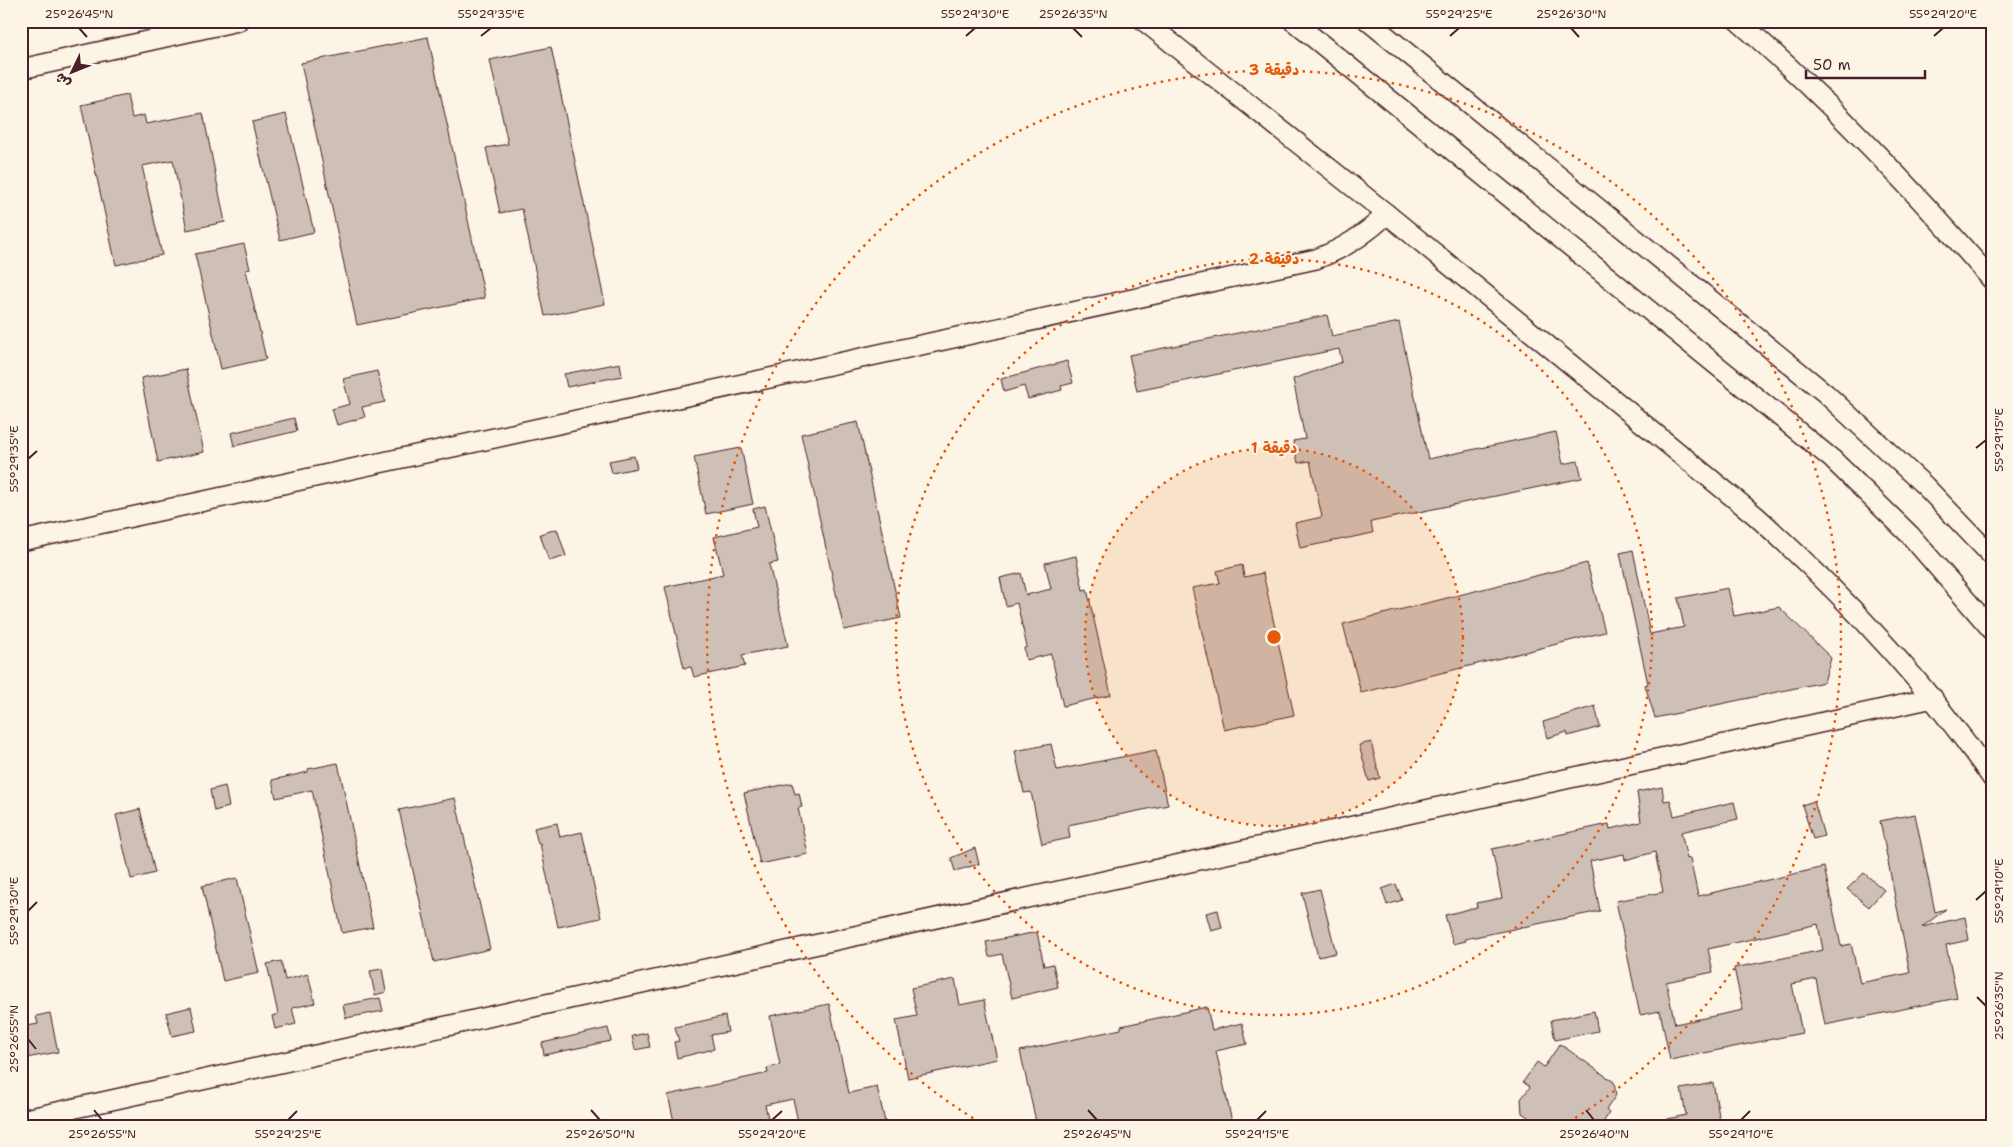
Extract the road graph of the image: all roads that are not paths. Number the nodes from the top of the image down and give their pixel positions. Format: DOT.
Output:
graph roads {
  1 [pos="238,21"];
  2 [pos="1144,21"];
  3 [pos="1293,21"];
  4 [pos="1368,21"];
  5 [pos="1738,21"];
  6 [pos="21,69"];
  7 [pos="1388,214"];
  8 [pos="1992,280"];
  9 [pos="21,541"];
  10 [pos="1992,556"];
  11 [pos="1992,630"];
  12 [pos="1933,698"];
  13 [pos="1992,778"];
  14 [pos="21,1120"];
  1 -- 6 [label="street"];
  2 -- 7 [label="street"];
  3 -- 11 [label="street"];
  4 -- 10 [label="street"];
  5 -- 8 [label="street"];
  7 -- 9 [label="street"];
  7 -- 12 [label="street"];
  12 -- 13 [label="street"];
  12 -- 14 [label="street"];
}
